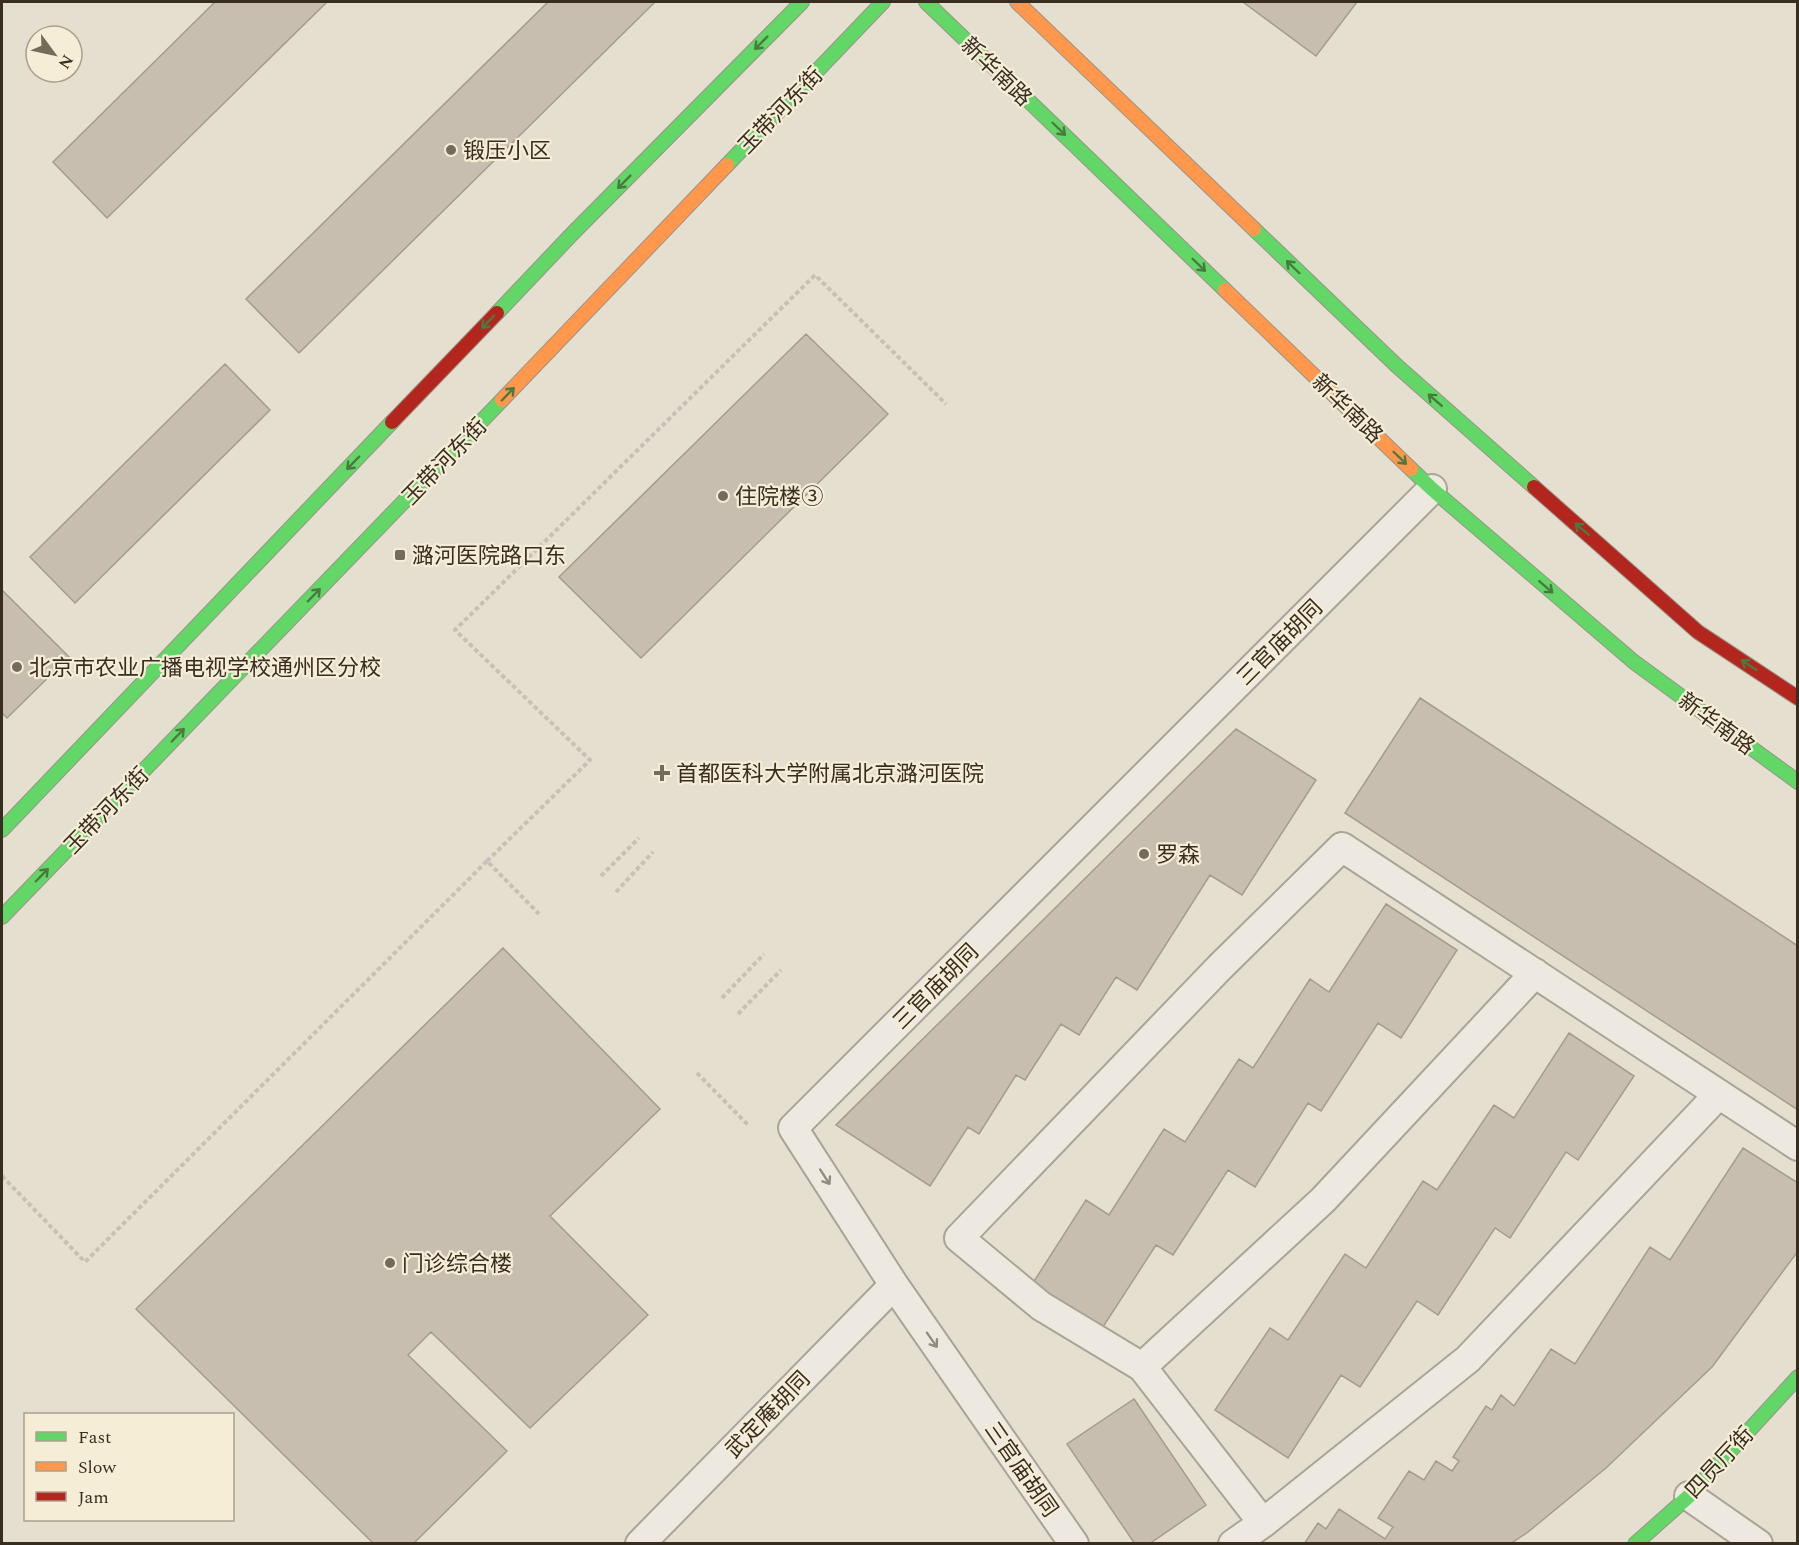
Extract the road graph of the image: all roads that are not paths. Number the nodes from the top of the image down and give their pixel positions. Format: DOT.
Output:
graph roads {
  1 [pos="802,2"];
  2 [pos="883,2"];
  3 [pos="926,2"];
  4 [pos="1017,2"];
  5 [pos="1432,489"];
  6 [pos="1797,698"];
  7 [pos="1797,782"];
  8 [pos="2,830"];
  9 [pos="2,917"];
  10 [pos="1535,973"];
  11 [pos="1719,1094"];
  12 [pos="1797,1146"];
  13 [pos="894,1285"];
  14 [pos="1142,1367"];
  15 [pos="1797,1377"];
  16 [pos="1689,1496"];
  17 [pos="1263,1523"];
  18 [pos="640,1544"];
  19 [pos="1074,1544"];
  20 [pos="1233,1544"];
  21 [pos="1635,1544"];
  22 [pos="1758,1544"];
  1 -- 8 [label="main road, one-way"];
  9 -- 2 [label="main road, 玉带河东街, one-way"];
  3 -- 5 [label="main road, 新华南路, one-way"];
  6 -- 4 [label="main road, one-way"];
  5 -- 7 [label="main road, 新华南路, one-way"];
  5 -- 13 [label="street, 三官庙胡同, one-way"];
  10 -- 11 [label="street"];
  10 -- 14 [label="street"];
  10 -- 14 [label="street"];
  11 -- 12 [label="street"];
  11 -- 17 [label="street"];
  13 -- 18 [label="street, 武定庵胡同"];
  13 -- 19 [label="street, 三官庙胡同, one-way"];
  14 -- 17 [label="street"];
  15 -- 16 [label="main road, 四员厅街"];
  16 -- 21 [label="main road, 四员厅街"];
  16 -- 22 [label="street"];
  17 -- 20 [label="street"];
}
